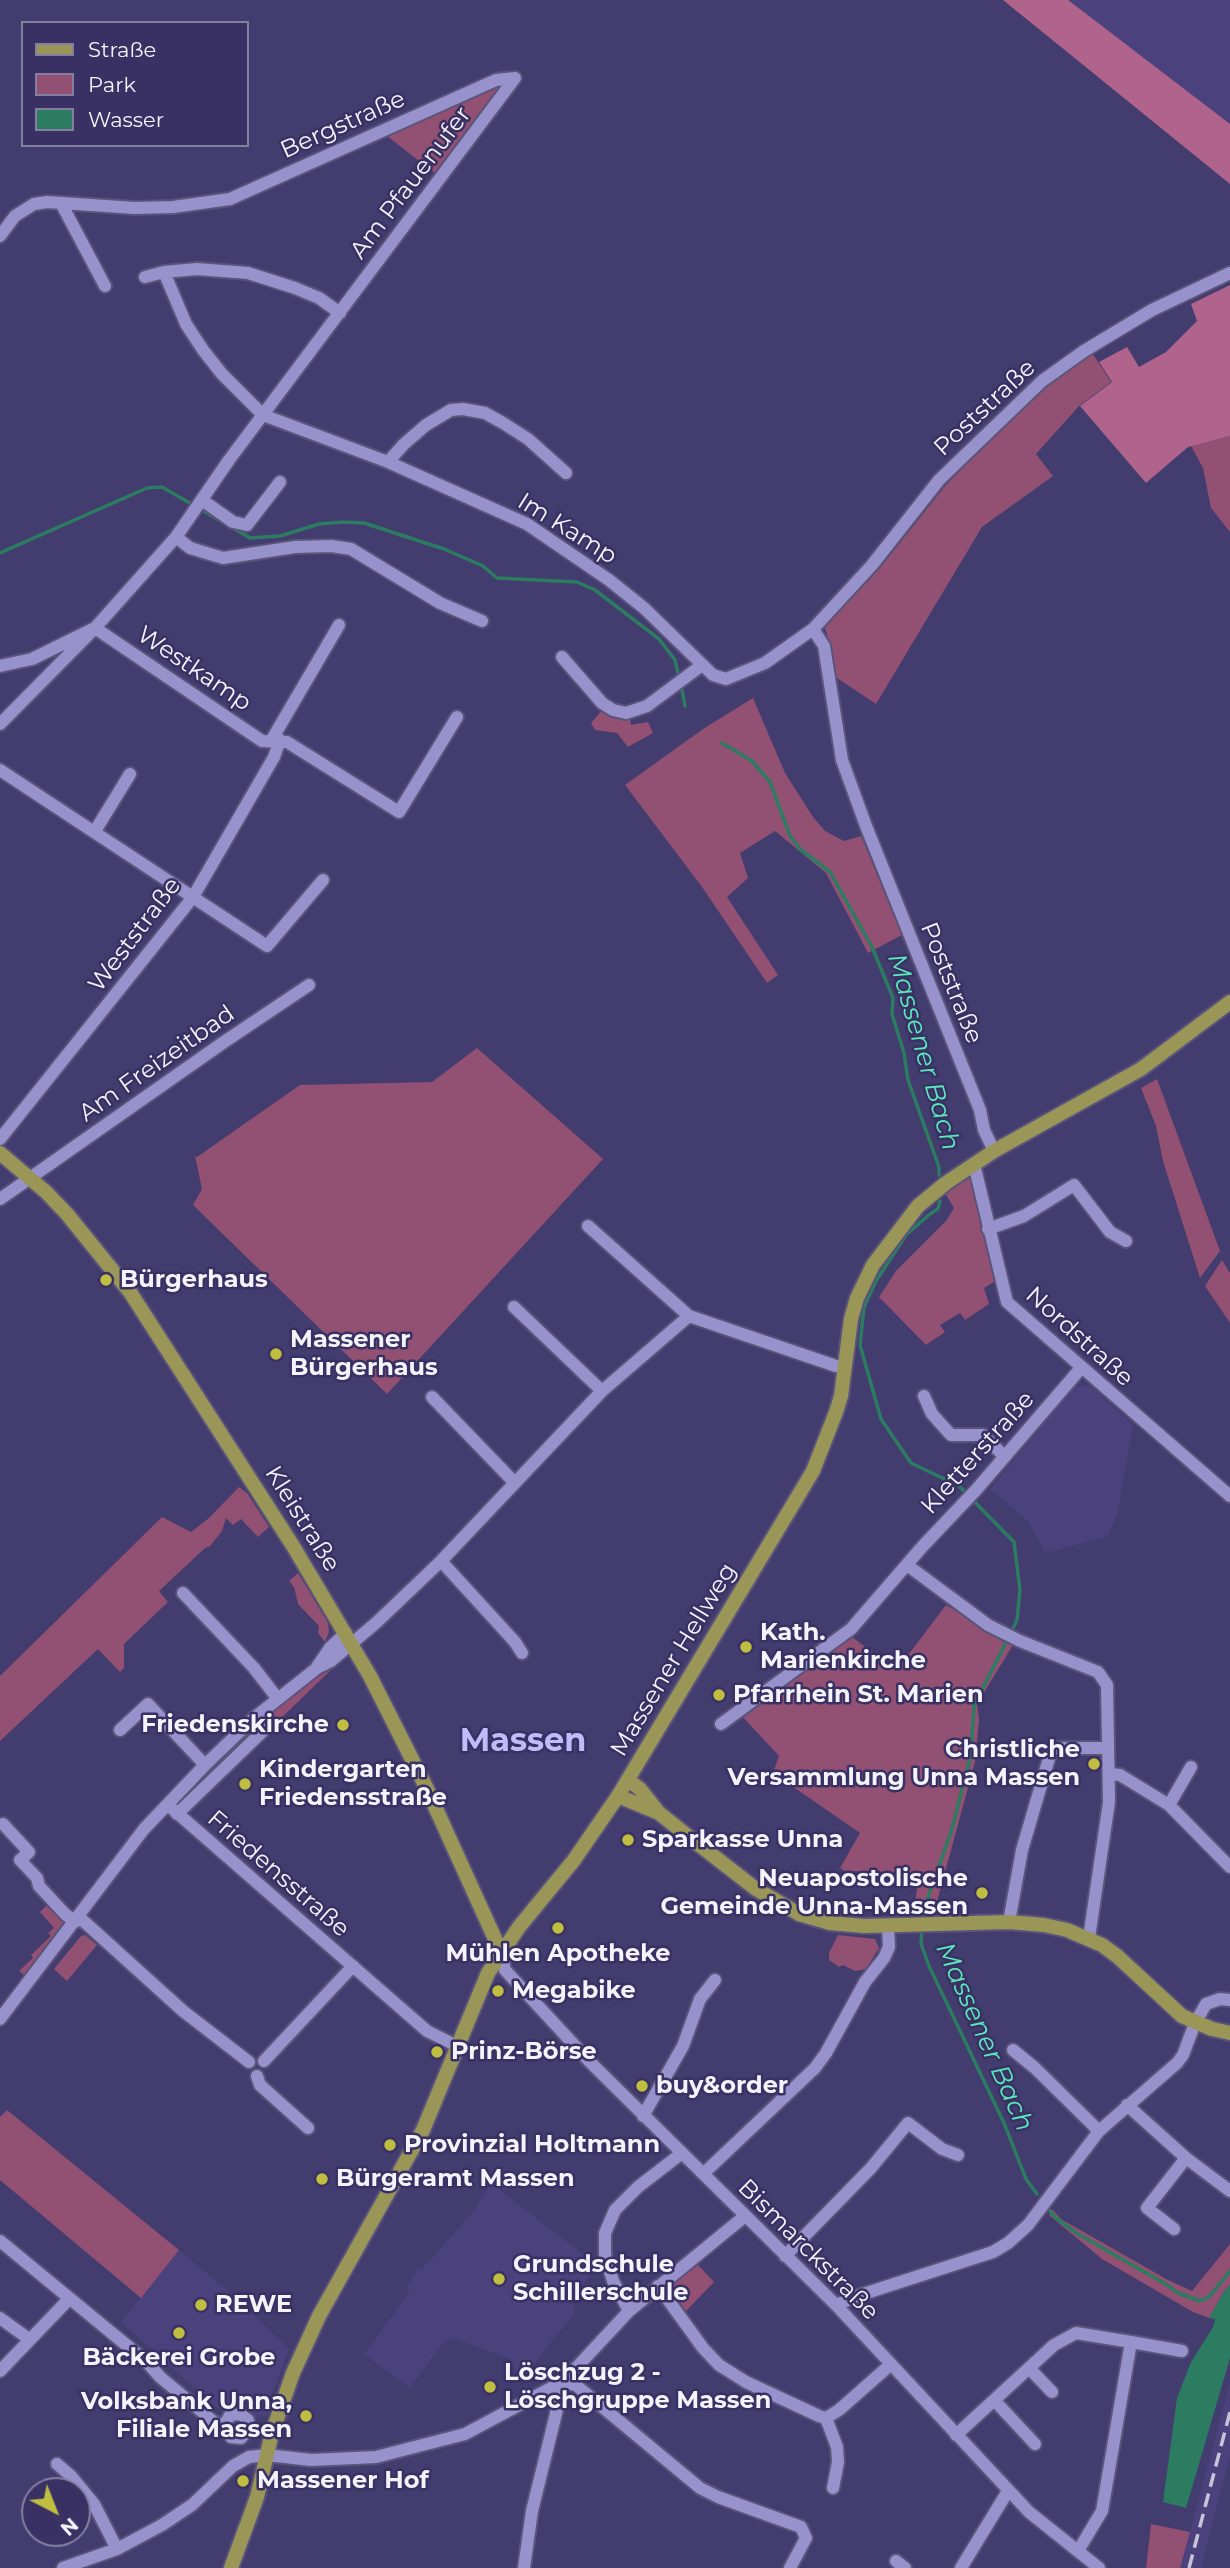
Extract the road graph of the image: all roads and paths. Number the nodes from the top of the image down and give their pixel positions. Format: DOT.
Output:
graph roads {
  1 [pos="515,78"];
  2 [pos="61,202"];
  3 [pos="0,236"];
  4 [pos="164,272"];
  5 [pos="1230,273"];
  6 [pos="145,276"];
  7 [pos="105,286"];
  8 [pos="340,313"];
  9 [pos="263,415"];
  10 [pos="388,462"];
  11 [pos="566,473"];
  12 [pos="280,482"];
  13 [pos="198,506"];
  14 [pos="176,537"];
  15 [pos="482,621"];
  16 [pos="339,625"];
  17 [pos="95,628"];
  18 [pos="813,629"];
  19 [pos="562,657"];
  20 [pos="702,665"];
  21 [pos="0,666"];
  22 [pos="726,679"];
  23 [pos="457,717"];
  24 [pos="0,724"];
  25 [pos="275,740"];
  26 [pos="0,770"];
  27 [pos="130,774"];
  28 [pos="96,831"];
  29 [pos="323,880"];
  30 [pos="193,897"];
  31 [pos="309,985"];
  32 [pos="1230,1003"];
  33 [pos="0,1139"];
  34 [pos="993,1151"];
  35 [pos="0,1153"];
  36 [pos="974,1164"];
  37 [pos="31,1178"];
  38 [pos="0,1199"];
  39 [pos="588,1226"];
  40 [pos="988,1229"];
  41 [pos="1126,1241"];
  42 [pos="514,1307"];
  43 [pos="689,1315"];
  44 [pos="836,1367"];
  45 [pos="1081,1368"];
  46 [pos="602,1391"];
  47 [pos="923,1396"];
  48 [pos="432,1397"];
  49 [pos="1004,1456"];
  50 [pos="514,1482"];
  51 [pos="1230,1496"];
  52 [pos="441,1561"];
  53 [pos="907,1565"];
  54 [pos="183,1593"];
  55 [pos="349,1638"];
  56 [pos="522,1653"];
  57 [pos="278,1699"];
  58 [pos="254,1718"];
  59 [pos="721,1724"];
  60 [pos="120,1730"];
  61 [pos="1108,1748"];
  62 [pos="205,1765"];
  63 [pos="1191,1767"];
  64 [pos="1109,1774"];
  65 [pos="628,1780"];
  66 [pos="618,1796"];
  67 [pos="1169,1805"];
  68 [pos="172,1810"];
  69 [pos="659,1813"];
  70 [pos="3,1824"];
  71 [pos="1230,1867"];
  72 [pos="77,1919"];
  73 [pos="1009,1922"];
  74 [pos="888,1926"];
  75 [pos="1088,1938"];
  76 [pos="501,1952"];
  77 [pos="353,1966"];
  78 [pos="716,1980"];
  79 [pos="1230,2000"];
  80 [pos="0,2019"];
  81 [pos="1195,2023"];
  82 [pos="1230,2033"];
  83 [pos="457,2046"];
  84 [pos="1013,2050"];
  85 [pos="264,2061"];
  86 [pos="249,2062"];
  87 [pos="257,2076"];
  88 [pos="1127,2105"];
  89 [pos="643,2116"];
  90 [pos="308,2128"];
  91 [pos="1099,2132"];
  92 [pos="682,2153"];
  93 [pos="958,2155"];
  94 [pos="1186,2158"];
  95 [pos="704,2174"];
  96 [pos="1230,2192"];
  97 [pos="745,2216"];
  98 [pos="1174,2229"];
  99 [pos="0,2241"];
  100 [pos="786,2256"];
  101 [pos="658,2286"];
  102 [pos="69,2299"];
  103 [pos="836,2305"];
  104 [pos="628,2311"];
  105 [pos="0,2318"];
  106 [pos="29,2339"];
  107 [pos="1131,2342"];
  108 [pos="1182,2351"];
  109 [pos="890,2365"];
  110 [pos="1029,2368"];
  111 [pos="0,2371"];
  112 [pos="564,2381"];
  113 [pos="1052,2392"];
  114 [pos="994,2400"];
  115 [pos="827,2418"];
  116 [pos="224,2426"];
  117 [pos="956,2435"];
  118 [pos="1035,2444"];
  119 [pos="267,2455"];
  120 [pos="57,2464"];
  121 [pos="833,2488"];
  122 [pos="1008,2491"];
  123 [pos="117,2549"];
  124 [pos="1078,2551"];
  125 [pos="63,2568"];
  126 [pos="230,2568"];
  127 [pos="524,2568"];
  128 [pos="790,2568"];
  129 [pos="961,2568"];
  130 [pos="1099,2568"];
  1 -- 2 [label="street, Bergstraße"];
  1 -- 8 [label="street, Am Pfauenufer"];
  2 -- 3 [label="street, Bergstraße"];
  2 -- 7 [label="street"];
  4 -- 6 [label="street"];
  4 -- 8 [label="street"];
  4 -- 9 [label="street"];
  5 -- 18 [label="street, Poststraße"];
  8 -- 9 [label="street, Am Pfauenufer"];
  9 -- 10 [label="street, Im Kamp"];
  9 -- 13 [label="street, Am Pfauenufer"];
  10 -- 11 [label="street, Im Kamp"];
  10 -- 20 [label="street, Im Kamp"];
  12 -- 13 [label="street"];
  13 -- 14 [label="street, Am Pfauenufer"];
  14 -- 15 [label="street"];
  14 -- 17 [label="street, Am Pfauenufer"];
  16 -- 25 [label="street, Westkamp"];
  17 -- 21 [label="street"];
  17 -- 24 [label="street, Am Pfauenufer"];
  17 -- 25 [label="street, Westkamp"];
  18 -- 22 [label="street, Poststraße"];
  18 -- 34 [label="street, Poststraße"];
  19 -- 20 [label="street"];
  20 -- 22 [label="street, Im Kamp"];
  23 -- 25 [label="street, Westkamp"];
  25 -- 30 [label="street, Weststraße"];
  26 -- 28 [label="street"];
  27 -- 28 [label="street"];
  28 -- 30 [label="street"];
  29 -- 30 [label="street"];
  30 -- 33 [label="street, Weststraße"];
  31 -- 37 [label="street, Am Freizeitbad"];
  32 -- 34 [label="main road, Massener Hellweg"];
  34 -- 36 [label="main road, Massener Hellweg"];
  35 -- 37 [label="main road, Kleistraße"];
  36 -- 40 [label="street, Nordstraße"];
  36 -- 65 [label="main road, Massener Hellweg"];
  37 -- 38 [label="street, Am Freizeitbad"];
  37 -- 55 [label="main road, Kleistraße"];
  39 -- 43 [label="street"];
  40 -- 41 [label="street"];
  40 -- 45 [label="street, Nordstraße"];
  42 -- 46 [label="street"];
  43 -- 44 [label="street"];
  43 -- 46 [label="street"];
  45 -- 49 [label="street, Kletterstraße"];
  45 -- 51 [label="street, Nordstraße"];
  46 -- 50 [label="street"];
  47 -- 49 [label="street"];
  48 -- 50 [label="street"];
  49 -- 53 [label="street, Kletterstraße"];
  50 -- 52 [label="street"];
  52 -- 55 [label="street"];
  52 -- 56 [label="street"];
  53 -- 59 [label="street, Kletterstraße"];
  53 -- 61 [label="street"];
  54 -- 57 [label="street"];
  55 -- 57 [label="street"];
  55 -- 76 [label="main road, Kleistraße"];
  57 -- 58 [label="street"];
  58 -- 62 [label="street"];
  58 -- 68 [label="street, Friedensstraße"];
  60 -- 62 [label="street"];
  61 -- 64 [label="street"];
  61 -- 73 [label="street"];
  62 -- 68 [label="street"];
  63 -- 67 [label="street"];
  64 -- 67 [label="street"];
  64 -- 75 [label="street"];
  65 -- 66 [label="main road, Massener Hellweg"];
  65 -- 69 [label="main road"];
  66 -- 69 [label="main road"];
  66 -- 76 [label="main road, Massener Hellweg"];
  67 -- 71 [label="street"];
  68 -- 72 [label="street"];
  68 -- 77 [label="street, Friedensstraße"];
  69 -- 74 [label="main road"];
  70 -- 72 [label="street"];
  72 -- 80 [label="street"];
  72 -- 86 [label="street"];
  73 -- 74 [label="main road"];
  73 -- 75 [label="main road"];
  74 -- 95 [label="street"];
  75 -- 81 [label="main road"];
  76 -- 83 [label="main road, Massener Hellweg"];
  76 -- 89 [label="street, Bismarckstraße"];
  77 -- 83 [label="street, Friedensstraße"];
  77 -- 85 [label="street, Friedensstraße"];
  78 -- 89 [label="street"];
  79 -- 81 [label="street"];
  81 -- 82 [label="main road"];
  81 -- 88 [label="street"];
  83 -- 119 [label="main road, Massener Hellweg"];
  84 -- 91 [label="street"];
  85 -- 86 [label="street"];
  85 -- 87 [label="street, Friedensstraße"];
  86 -- 87 [label="street"];
  87 -- 90 [label="street"];
  88 -- 91 [label="street"];
  88 -- 94 [label="street"];
  89 -- 92 [label="street, Bismarckstraße"];
  91 -- 103 [label="street"];
  92 -- 95 [label="street, Bismarckstraße"];
  92 -- 104 [label="street"];
  93 -- 100 [label="street"];
  94 -- 96 [label="street"];
  94 -- 98 [label="street"];
  95 -- 97 [label="street, Bismarckstraße"];
  97 -- 100 [label="street, Bismarckstraße"];
  97 -- 101 [label="street"];
  99 -- 102 [label="street"];
  100 -- 103 [label="street, Bismarckstraße"];
  101 -- 104 [label="street"];
  101 -- 115 [label="street"];
  102 -- 106 [label="street"];
  102 -- 116 [label="street"];
  103 -- 109 [label="street, Bismarckstraße"];
  104 -- 112 [label="street"];
  105 -- 106 [label="street"];
  106 -- 111 [label="street"];
  107 -- 108 [label="street"];
  107 -- 110 [label="street"];
  107 -- 124 [label="street"];
  109 -- 115 [label="street"];
  109 -- 117 [label="street, Bismarckstraße"];
  110 -- 113 [label="street"];
  110 -- 114 [label="street"];
  112 -- 119 [label="street"];
  112 -- 127 [label="street"];
  112 -- 128 [label="street"];
  114 -- 117 [label="street"];
  114 -- 118 [label="street"];
  115 -- 121 [label="street"];
  117 -- 122 [label="street, Bismarckstraße"];
  119 -- 123 [label="street"];
  119 -- 126 [label="main road, Massener Hellweg"];
  120 -- 123 [label="street"];
  122 -- 124 [label="street, Bismarckstraße"];
  122 -- 129 [label="street"];
  123 -- 125 [label="street"];
  124 -- 130 [label="street, Bismarckstraße"];
}
